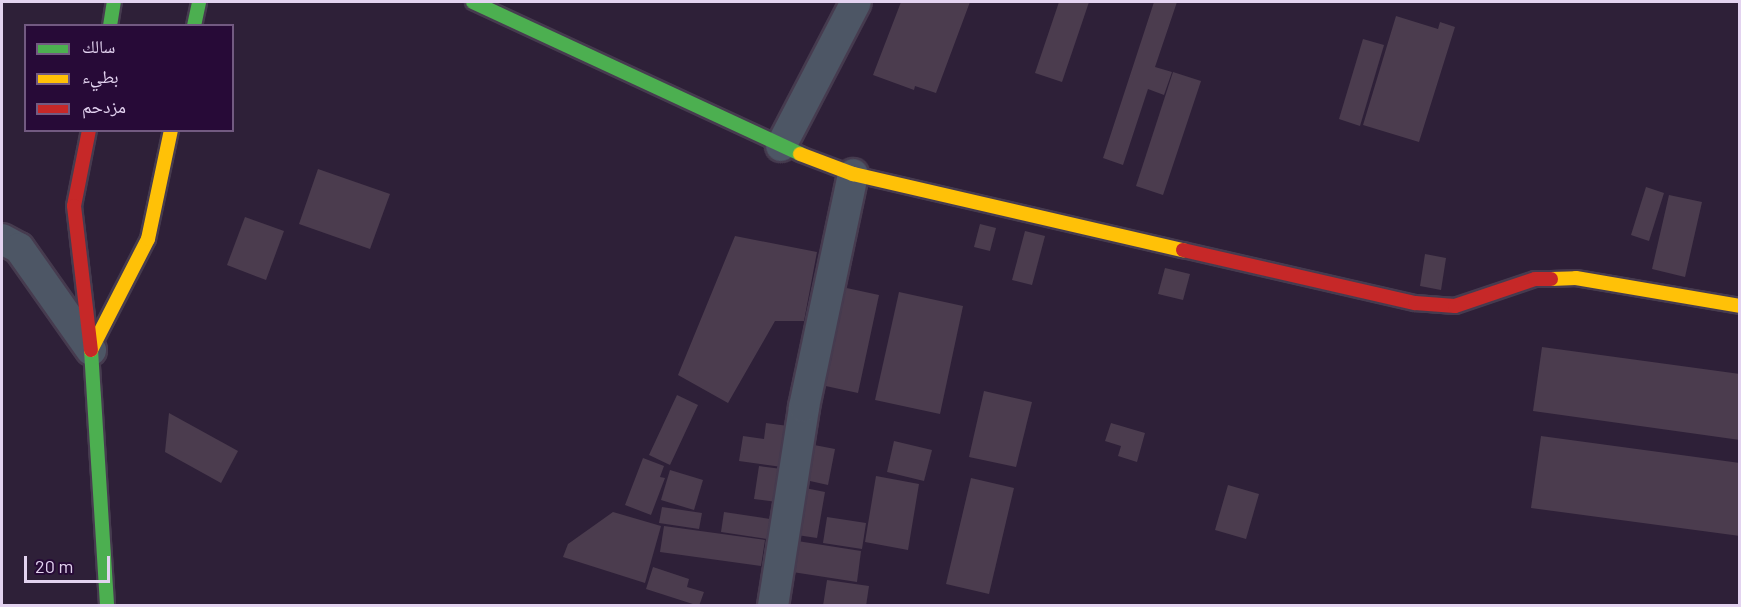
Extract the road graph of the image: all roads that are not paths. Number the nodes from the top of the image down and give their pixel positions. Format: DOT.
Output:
graph roads {
  1 [pos="114,2"];
  2 [pos="200,2"];
  3 [pos="473,2"];
  4 [pos="856,2"];
  5 [pos="110,24"];
  6 [pos="194,24"];
  7 [pos="89,132"];
  8 [pos="171,132"];
  9 [pos="781,146"];
  10 [pos="853,174"];
  11 [pos="2,239"];
  12 [pos="1740,306"];
  13 [pos="91,350"];
  14 [pos="107,606"];
  15 [pos="772,606"];
  1 -- 5 [label="street"];
  2 -- 6 [label="street"];
  3 -- 9 [label="street"];
  4 -- 9 [label="street"];
  7 -- 13 [label="street"];
  8 -- 13 [label="street"];
  9 -- 10 [label="street"];
  10 -- 12 [label="street"];
  10 -- 15 [label="street"];
  11 -- 13 [label="street"];
  13 -- 14 [label="street"];
}
